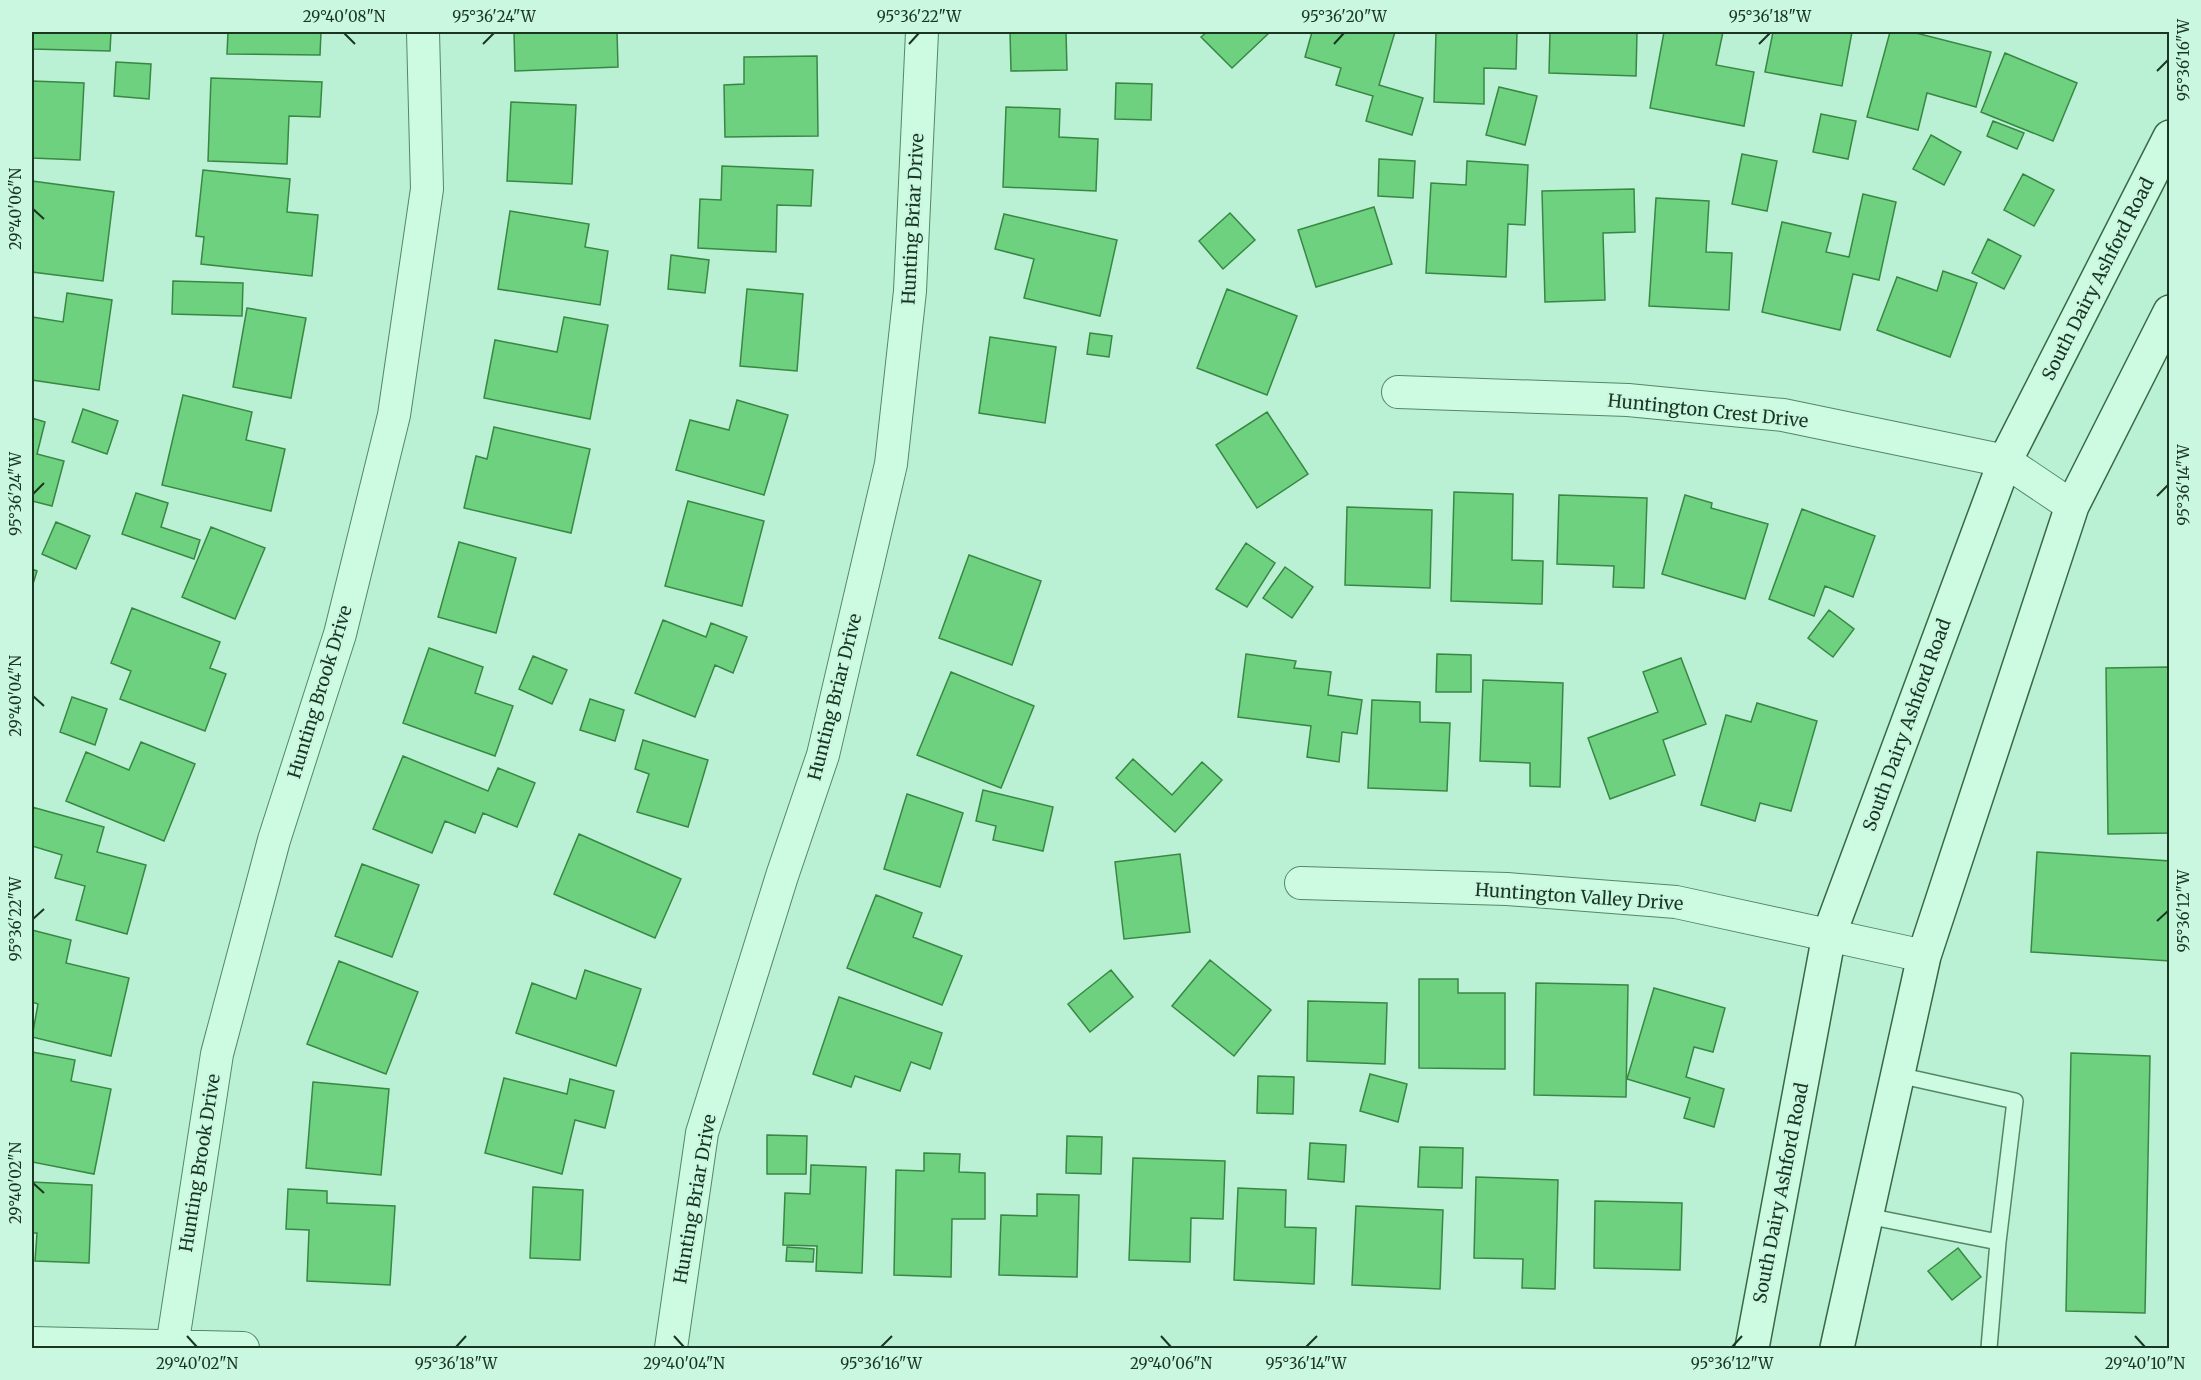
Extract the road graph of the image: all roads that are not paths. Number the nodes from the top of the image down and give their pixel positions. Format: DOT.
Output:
graph roads {
  1 [pos="423,32"];
  2 [pos="922,32"];
  3 [pos="2169,137"];
  4 [pos="2169,312"];
  5 [pos="1398,392"];
  6 [pos="2005,461"];
  7 [pos="2072,506"];
  8 [pos="1301,883"];
  9 [pos="1829,935"];
  10 [pos="1924,956"];
  11 [pos="1898,1075"];
  12 [pos="1867,1216"];
  13 [pos="1998,1242"];
  14 [pos="32,1343"];
  15 [pos="172,1347"];
  16 [pos="243,1348"];
  17 [pos="671,1348"];
  18 [pos="1752,1348"];
  19 [pos="1837,1348"];
  20 [pos="1989,1348"];
  1 -- 15 [label="street, Hunting Brook Drive"];
  2 -- 17 [label="street, Hunting Briar Drive"];
  3 -- 6 [label="main road, South Dairy Ashford Road"];
  4 -- 7 [label="main road"];
  5 -- 6 [label="street, Huntington Crest Drive"];
  6 -- 7 [label="street, Huntington Crest Drive"];
  6 -- 9 [label="main road, South Dairy Ashford Road"];
  7 -- 10 [label="main road"];
  8 -- 9 [label="street, Huntington Valley Drive"];
  9 -- 10 [label="street, Huntington Valley Drive"];
  9 -- 18 [label="main road, South Dairy Ashford Road"];
  10 -- 11 [label="main road"];
  11 -- 12 [label="main road"];
  11 -- 13 [label="lane"];
  12 -- 13 [label="lane"];
  12 -- 19 [label="main road"];
  13 -- 20 [label="lane"];
  14 -- 15 [label="street"];
  15 -- 16 [label="street"];
}
